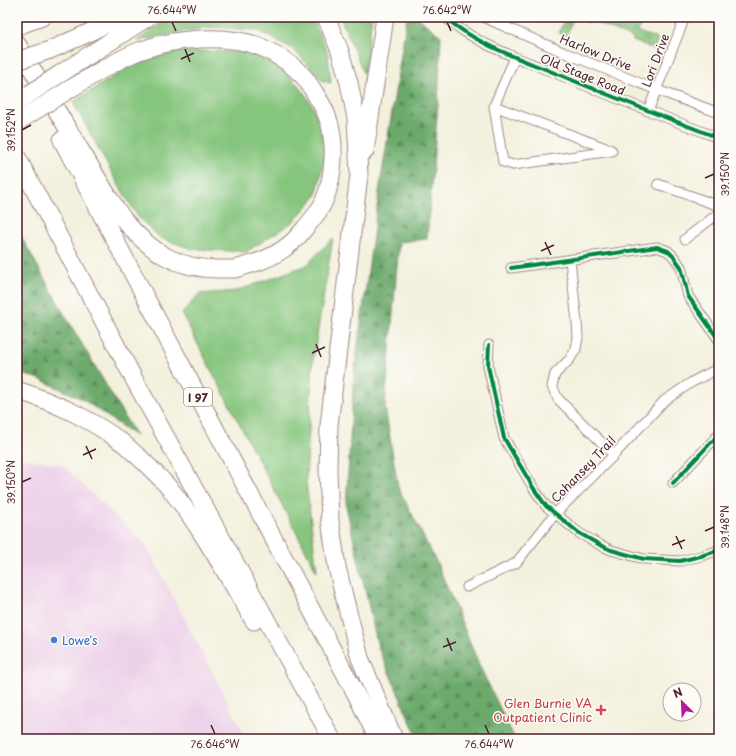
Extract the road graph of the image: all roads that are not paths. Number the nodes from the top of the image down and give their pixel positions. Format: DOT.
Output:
graph roads {
  1 [pos="120,17"];
  2 [pos="148,17"];
  3 [pos="326,17"];
  4 [pos="385,17"];
  5 [pos="445,17"];
  6 [pos="483,17"];
  7 [pos="685,17"];
  8 [pos="38,19"];
  9 [pos="17,26"];
  10 [pos="17,44"];
  11 [pos="17,55"];
  12 [pos="515,57"];
  13 [pos="17,62"];
  14 [pos="657,90"];
  15 [pos="17,102"];
  16 [pos="494,106"];
  17 [pos="648,112"];
  18 [pos="719,113"];
  19 [pos="17,122"];
  20 [pos="719,138"];
  21 [pos="17,157"];
  22 [pos="17,162"];
  23 [pos="658,184"];
  24 [pos="719,206"];
  25 [pos="46,212"];
  26 [pos="719,213"];
  27 [pos="353,229"];
  28 [pos="686,239"];
  29 [pos="570,260"];
  30 [pos="511,268"];
  31 [pos="719,340"];
  32 [pos="488,345"];
  33 [pos="719,368"];
  34 [pos="17,390"];
  35 [pos="719,434"];
  36 [pos="614,455"];
  37 [pos="673,483"];
  38 [pos="555,514"];
  39 [pos="719,550"];
  40 [pos="467,587"];
  41 [pos="325,739"];
  42 [pos="332,739"];
  43 [pos="378,739"];
  44 [pos="394,739"];
  1 -- 13 [label="highway, bridge"];
  2 -- 15 [label="highway, bridge"];
  3 -- 27 [label="highway"];
  4 -- 27 [label="highway"];
  5 -- 12 [label="street, Old Stage Road"];
  6 -- 14 [label="street, Harlow Drive"];
  7 -- 14 [label="street, Lori Drive"];
  8 -- 9 [label="highway"];
  10 -- 19 [label="highway, bridge"];
  11 -- 43 [label="highway, I 97"];
  12 -- 16 [label="street"];
  12 -- 17 [label="street, Old Stage Road"];
  14 -- 17 [label="street, Lori Drive"];
  14 -- 18 [label="street, Harlow Drive"];
  16 -- 16 [label="street"];
  17 -- 20 [label="street, Old Stage Road"];
  21 -- 25 [label="highway"];
  22 -- 25 [label="highway"];
  23 -- 24 [label="street"];
  25 -- 42 [label="highway"];
  26 -- 28 [label="street"];
  27 -- 44 [label="highway"];
  29 -- 30 [label="street"];
  29 -- 31 [label="street"];
  29 -- 36 [label="street"];
  32 -- 38 [label="street"];
  33 -- 36 [label="street, Cohansey Trail"];
  34 -- 41 [label="highway"];
  35 -- 37 [label="street"];
  36 -- 38 [label="street, Cohansey Trail"];
  38 -- 39 [label="street"];
  38 -- 40 [label="street, Cohansey Trail"];
}
